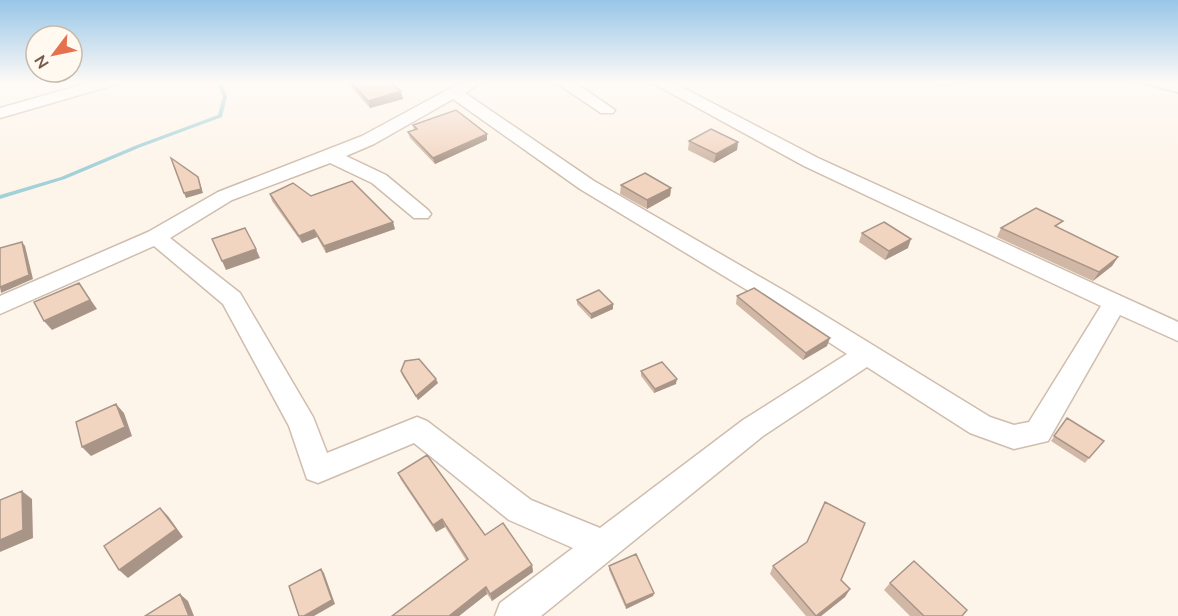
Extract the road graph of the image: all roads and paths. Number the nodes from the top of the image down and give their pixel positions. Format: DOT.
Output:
graph roads {
  1 [pos="421,111"];
  2 [pos="494,111"];
  3 [pos="715,111"];
  4 [pos="331,156"];
  5 [pos="421,214"];
  6 [pos="156,237"];
  7 [pos="1115,303"];
  8 [pos="0,306"];
  9 [pos="1176,330"];
  10 [pos="867,354"];
  11 [pos="603,545"];
  12 [pos="513,616"];
  1 -- 4 [label="street"];
  2 -- 10 [label="street"];
  3 -- 7 [label="street"];
  4 -- 5 [label="street"];
  4 -- 6 [label="street"];
  6 -- 8 [label="street"];
  6 -- 11 [label="street"];
  7 -- 9 [label="street"];
  7 -- 10 [label="street"];
  10 -- 11 [label="street"];
  11 -- 12 [label="street"];
}
